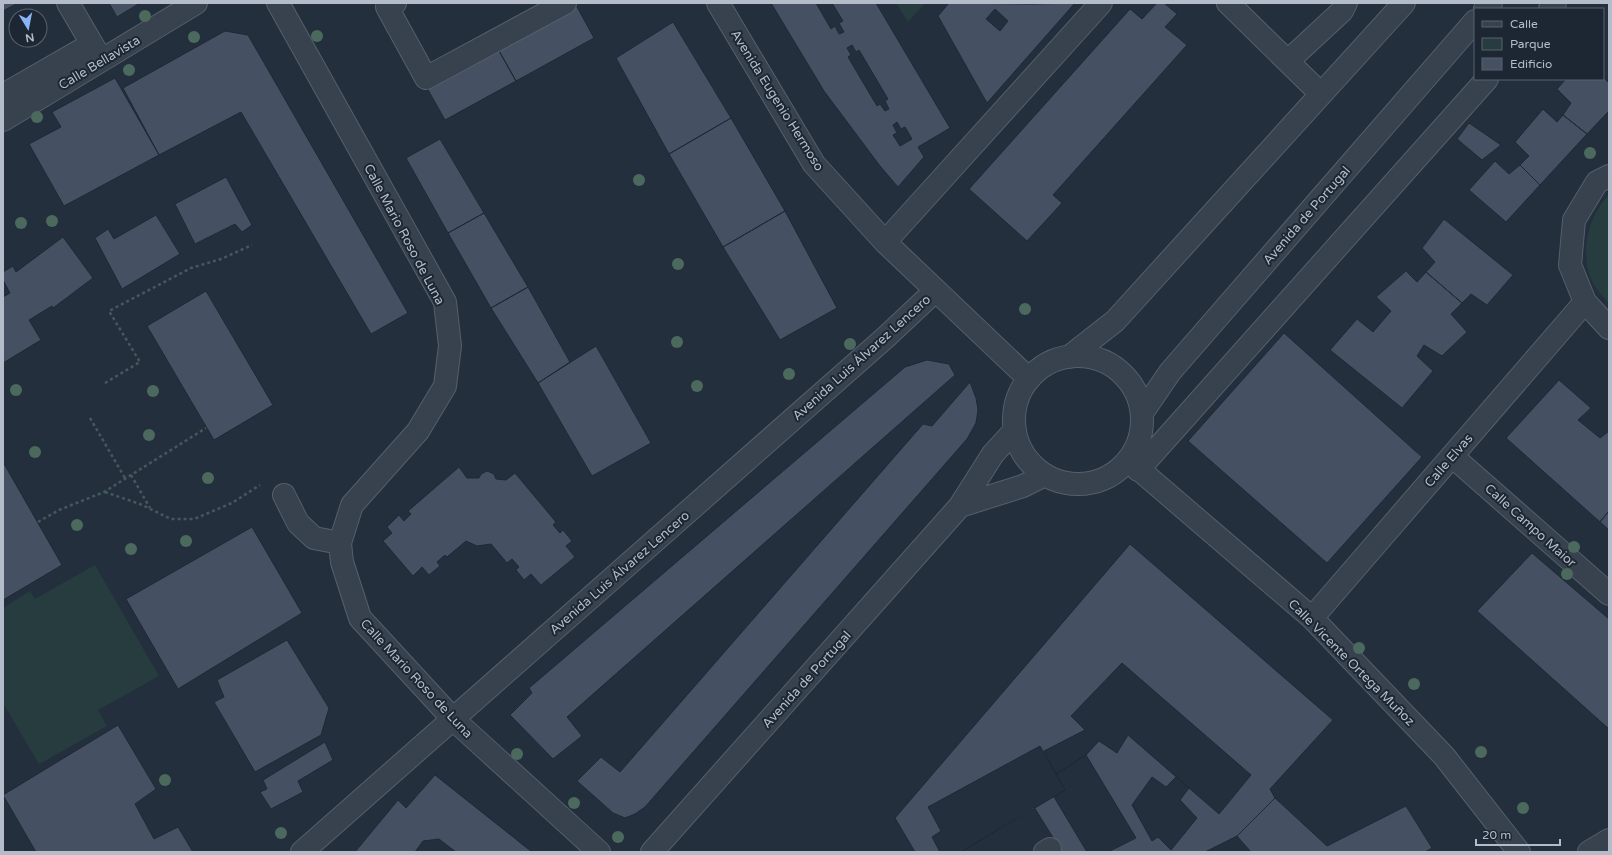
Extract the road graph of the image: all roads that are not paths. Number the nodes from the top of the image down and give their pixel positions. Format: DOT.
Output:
graph roads {
  1 [pos="68,3"];
  2 [pos="196,3"];
  3 [pos="278,3"];
  4 [pos="395,3"];
  5 [pos="565,3"];
  6 [pos="718,3"];
  7 [pos="1101,3"];
  8 [pos="1228,3"];
  9 [pos="1346,3"];
  10 [pos="1404,3"];
  11 [pos="1474,22"];
  12 [pos="97,52"];
  13 [pos="1288,61"];
  14 [pos="1486,80"];
  15 [pos="1321,94"];
  16 [pos="3,95"];
  17 [pos="3,120"];
  18 [pos="1609,176"];
  19 [pos="885,242"];
  20 [pos="935,291"];
  21 [pos="1585,302"];
  22 [pos="1609,328"];
  23 [pos="1069,357"];
  24 [pos="1029,379"];
  25 [pos="1142,413"];
  26 [pos="1015,430"];
  27 [pos="1452,456"];
  28 [pos="1133,465"];
  29 [pos="1045,475"];
  30 [pos="284,495"];
  31 [pos="960,506"];
  32 [pos="340,543"];
  33 [pos="1609,594"];
  34 [pos="1312,618"];
  35 [pos="453,719"];
  36 [pos="1609,840"];
  37 [pos="302,852"];
  38 [pos="599,852"];
  39 [pos="652,852"];
  40 [pos="1519,852"];
  41 [pos="1589,852"];
  1 -- 12 [label="street"];
  2 -- 12 [label="street, Calle Bellavista"];
  3 -- 32 [label="street, Calle Mario Roso de Luna"];
  4 -- 5 [label="street"];
  6 -- 19 [label="street, Avenida Eugenio Hermoso"];
  7 -- 19 [label="street"];
  8 -- 13 [label="street"];
  9 -- 13 [label="street"];
  10 -- 15 [label="street"];
  11 -- 25 [label="street, Avenida de Portugal"];
  12 -- 16 [label="street"];
  12 -- 17 [label="street, Calle Bellavista"];
  13 -- 15 [label="street"];
  14 -- 28 [label="street"];
  15 -- 23 [label="street"];
  18 -- 21 [label="street"];
  19 -- 20 [label="street, Avenida Eugenio Hermoso"];
  20 -- 24 [label="street, Avenida Eugenio Hermoso"];
  20 -- 35 [label="street, Avenida Luis Álvarez Lencero"];
  21 -- 22 [label="street"];
  21 -- 27 [label="street, Calle Elvas"];
  23 -- 24 [label="street"];
  23 -- 25 [label="street"];
  24 -- 26 [label="street"];
  25 -- 28 [label="street"];
  26 -- 29 [label="street"];
  26 -- 31 [label="street, Avenida de Portugal"];
  27 -- 33 [label="street, Calle Campo Maior"];
  27 -- 34 [label="street, Calle Elvas"];
  28 -- 29 [label="street"];
  28 -- 34 [label="street, Calle Vicente Ortega Muñoz"];
  29 -- 31 [label="street"];
  30 -- 32 [label="street"];
  31 -- 39 [label="street, Avenida de Portugal"];
  32 -- 35 [label="street, Calle Mario Roso de Luna"];
  34 -- 40 [label="street, Calle Vicente Ortega Muñoz"];
  35 -- 37 [label="street, Avenida Luis Álvarez Lencero"];
  35 -- 38 [label="street, Calle Mario Roso de Luna"];
  36 -- 41 [label="street"];
}
